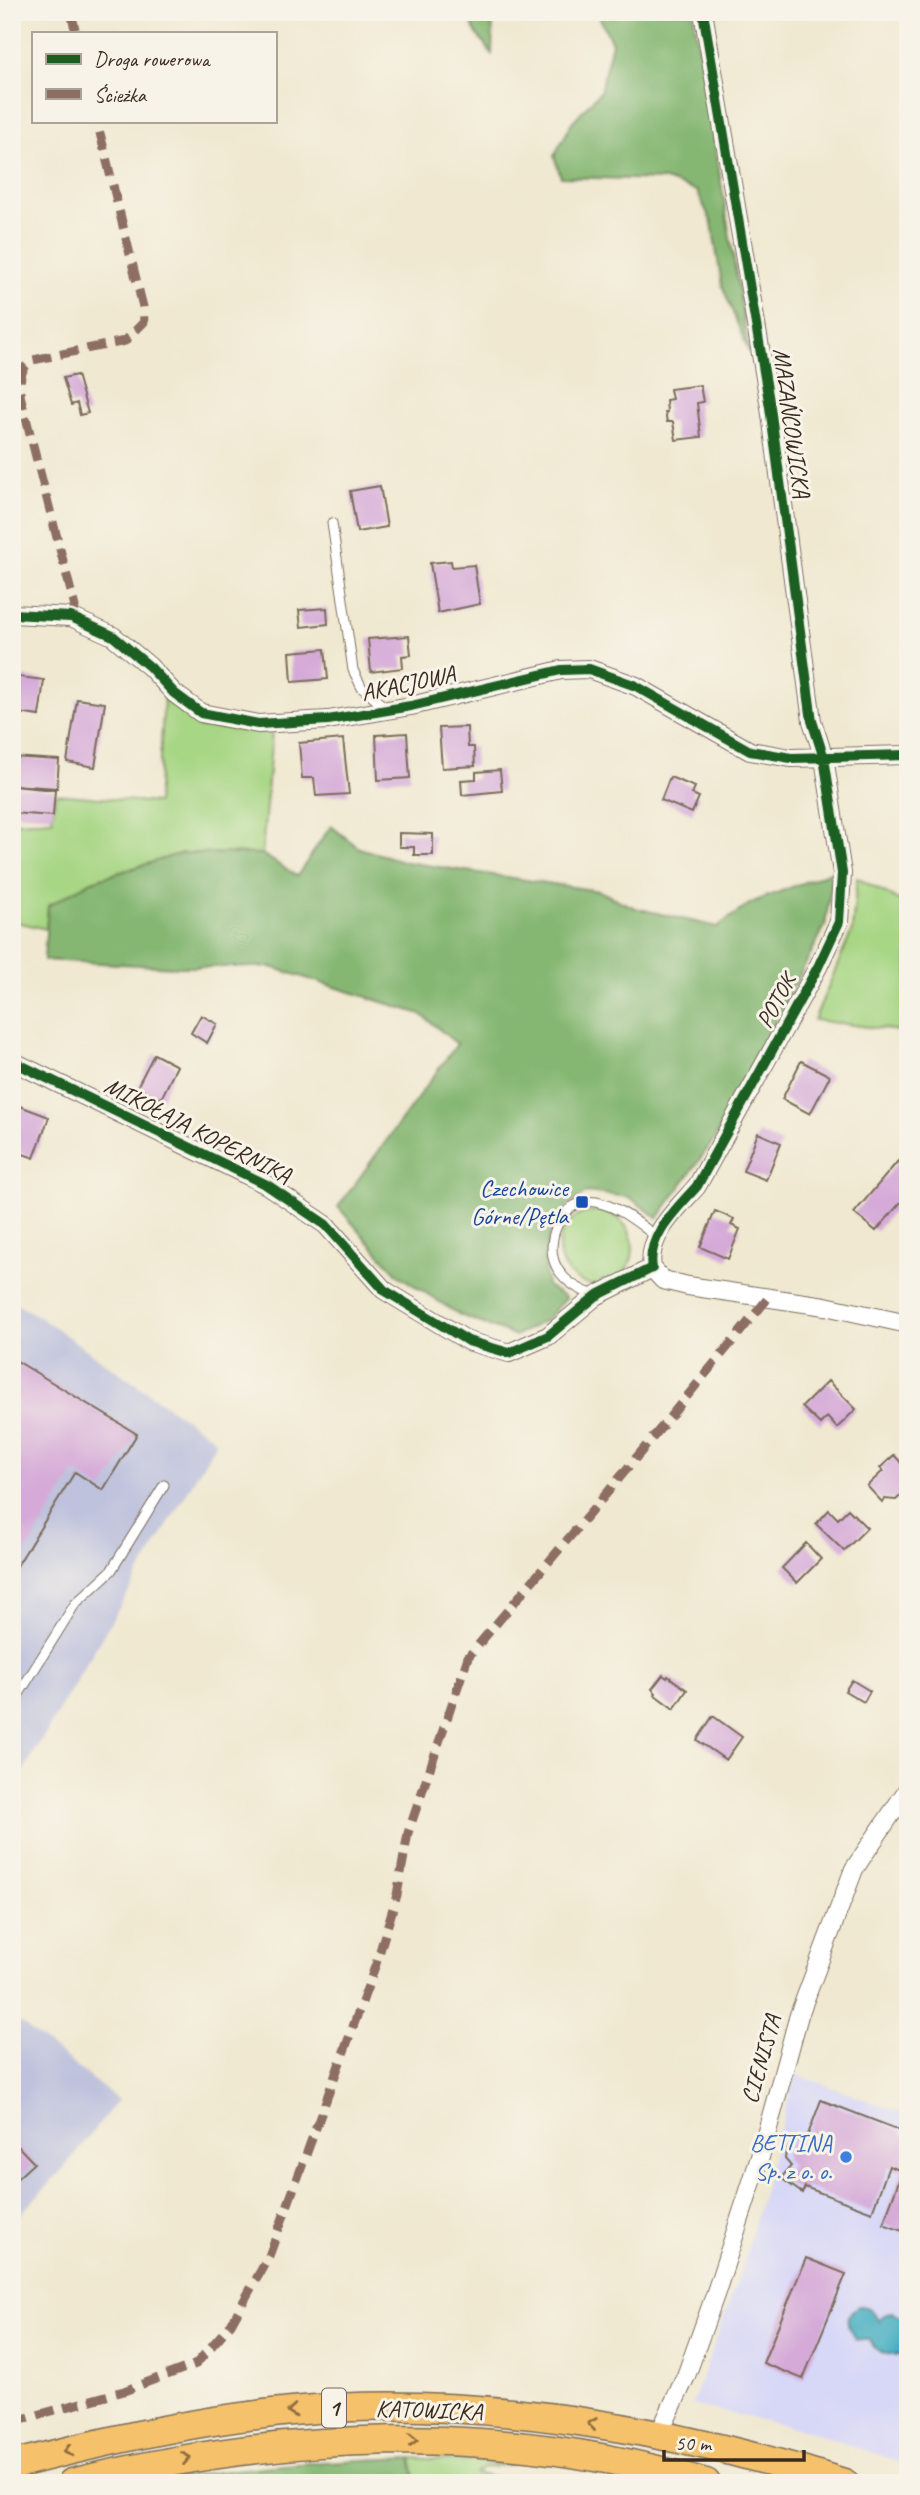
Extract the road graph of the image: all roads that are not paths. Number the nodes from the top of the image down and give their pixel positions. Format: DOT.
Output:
graph roads {
  1 [pos="703,12"];
  2 [pos="331,523"];
  3 [pos="12,614"];
  4 [pos="388,710"];
  5 [pos="908,755"];
  6 [pos="824,758"];
  7 [pos="12,1061"];
  8 [pos="657,1237"];
  9 [pos="652,1268"];
  10 [pos="596,1296"];
  11 [pos="908,1324"];
  12 [pos="164,1485"];
  13 [pos="12,1705"];
  14 [pos="908,1789"];
  15 [pos="659,2434"];
  16 [pos="12,2465"];
  17 [pos="72,2483"];
  18 [pos="706,2483"];
  19 [pos="844,2483"];
  1 -- 6 [label="street, MAZAŃCOWICKA"];
  2 -- 4 [label="lane"];
  3 -- 4 [label="street, AKACJOWA"];
  4 -- 6 [label="street, AKACJOWA"];
  5 -- 6 [label="street"];
  6 -- 8 [label="street, POTOK"];
  7 -- 10 [label="street, MIKOŁAJA KOPERNIKA"];
  8 -- 9 [label="street"];
  8 -- 10 [label="lane"];
  9 -- 10 [label="street"];
  9 -- 11 [label="street"];
  12 -- 13 [label="lane"];
  14 -- 15 [label="street, CIENISTA"];
  15 -- 16 [label="main road, KATOWICKA / 1, one-way"];
  15 -- 19 [label="main road, KATOWICKA / 1"];
  17 -- 18 [label="main road, KATOWICKA / 1, one-way"];
}
